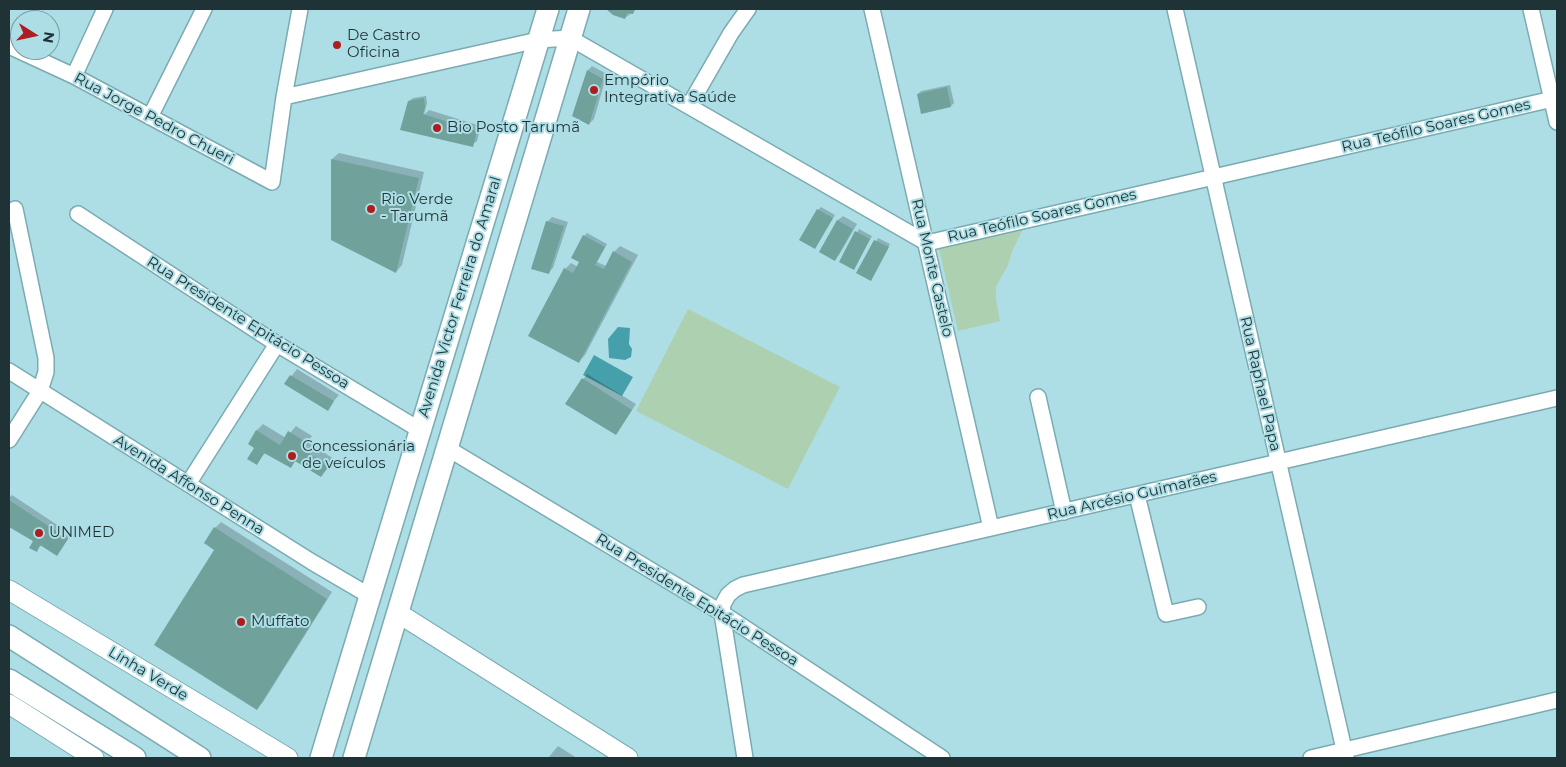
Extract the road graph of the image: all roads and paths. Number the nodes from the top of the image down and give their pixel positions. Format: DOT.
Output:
graph roads {
  1 [pos="105,9"];
  2 [pos="204,9"];
  3 [pos="300,9"];
  4 [pos="548,9"];
  5 [pos="579,9"];
  6 [pos="748,9"];
  7 [pos="872,9"];
  8 [pos="1175,9"];
  9 [pos="1531,9"];
  10 [pos="570,38"];
  11 [pos="538,40"];
  12 [pos="9,46"];
  13 [pos="74,76"];
  14 [pos="284,97"];
  15 [pos="1555,99"];
  16 [pos="689,106"];
  17 [pos="150,117"];
  18 [pos="1557,122"];
  19 [pos="1213,177"];
  20 [pos="15,209"];
  21 [pos="78,214"];
  22 [pos="927,243"];
  23 [pos="277,344"];
  24 [pos="9,371"];
  25 [pos="40,391"];
  26 [pos="1038,397"];
  27 [pos="1557,398"];
  28 [pos="420,430"];
  29 [pos="9,440"];
  30 [pos="448,448"];
  31 [pos="1278,462"];
  32 [pos="188,484"];
  33 [pos="1137,495"];
  34 [pos="1064,512"];
  35 [pos="992,528"];
  36 [pos="9,590"];
  37 [pos="370,596"];
  38 [pos="1198,607"];
  39 [pos="398,613"];
  40 [pos="722,613"];
  41 [pos="9,636"];
  42 [pos="9,680"];
  43 [pos="1557,700"];
  44 [pos="9,704"];
  45 [pos="1345,754"];
  46 [pos="94,758"];
  47 [pos="135,758"];
  48 [pos="200,758"];
  49 [pos="288,758"];
  50 [pos="321,758"];
  51 [pos="354,758"];
  52 [pos="628,758"];
  53 [pos="744,758"];
  54 [pos="942,758"];
  55 [pos="1310,758"];
  1 -- 13 [label="street"];
  2 -- 17 [label="street"];
  3 -- 14 [label="street"];
  4 -- 11 [label="highway, Avenida Victor Ferreira do Amaral"];
  5 -- 10 [label="highway, Avenida Victor Ferreira do Amaral"];
  6 -- 16 [label="street"];
  7 -- 22 [label="street, Rua Monte Castelo"];
  8 -- 19 [label="street, Rua Raphael Papa"];
  9 -- 15 [label="street"];
  10 -- 11 [label="street"];
  10 -- 16 [label="street, Rua Teófilo Soares Gomes"];
  10 -- 30 [label="highway, Avenida Victor Ferreira do Amaral"];
  11 -- 14 [label="street"];
  11 -- 28 [label="highway, Avenida Victor Ferreira do Amaral"];
  12 -- 13 [label="street, Rua Jorge Pedro Chueri"];
  13 -- 17 [label="street, Rua Jorge Pedro Chueri"];
  14 -- 17 [label="street, Rua Jorge Pedro Chueri"];
  15 -- 18 [label="street"];
  15 -- 19 [label="street, Rua Teófilo Soares Gomes"];
  16 -- 22 [label="street, Rua Teófilo Soares Gomes"];
  19 -- 22 [label="street, Rua Teófilo Soares Gomes"];
  19 -- 31 [label="street, Rua Raphael Papa"];
  20 -- 25 [label="street"];
  21 -- 23 [label="street, Rua Presidente Epitácio Pessoa"];
  22 -- 35 [label="street, Rua Monte Castelo"];
  23 -- 28 [label="street, Rua Presidente Epitácio Pessoa"];
  23 -- 32 [label="street"];
  24 -- 25 [label="street, Avenida Affonso Penna"];
  25 -- 29 [label="street"];
  25 -- 32 [label="street, Avenida Affonso Penna"];
  26 -- 34 [label="street"];
  27 -- 31 [label="street, Rua Arcésio Guimarães"];
  28 -- 37 [label="highway, Avenida Victor Ferreira do Amaral"];
  30 -- 39 [label="highway, Avenida Victor Ferreira do Amaral"];
  30 -- 40 [label="street, Rua Presidente Epitácio Pessoa"];
  31 -- 33 [label="street, Rua Arcésio Guimarães"];
  31 -- 45 [label="street, Rua Raphael Papa"];
  32 -- 37 [label="street, Avenida Affonso Penna"];
  33 -- 34 [label="street, Rua Arcésio Guimarães"];
  33 -- 38 [label="street"];
  34 -- 35 [label="street, Rua Arcésio Guimarães"];
  35 -- 40 [label="street, Rua Arcésio Guimarães"];
  36 -- 49 [label="main road, Linha Verde"];
  37 -- 50 [label="highway, Avenida Victor Ferreira do Amaral"];
  39 -- 51 [label="highway, Avenida Victor Ferreira do Amaral"];
  39 -- 52 [label="main road"];
  40 -- 53 [label="street"];
  40 -- 54 [label="street, Rua Presidente Epitácio Pessoa"];
  41 -- 48 [label="highway"];
  42 -- 47 [label="highway"];
  43 -- 45 [label="street"];
  44 -- 46 [label="main road"];
  45 -- 55 [label="street"];
}
